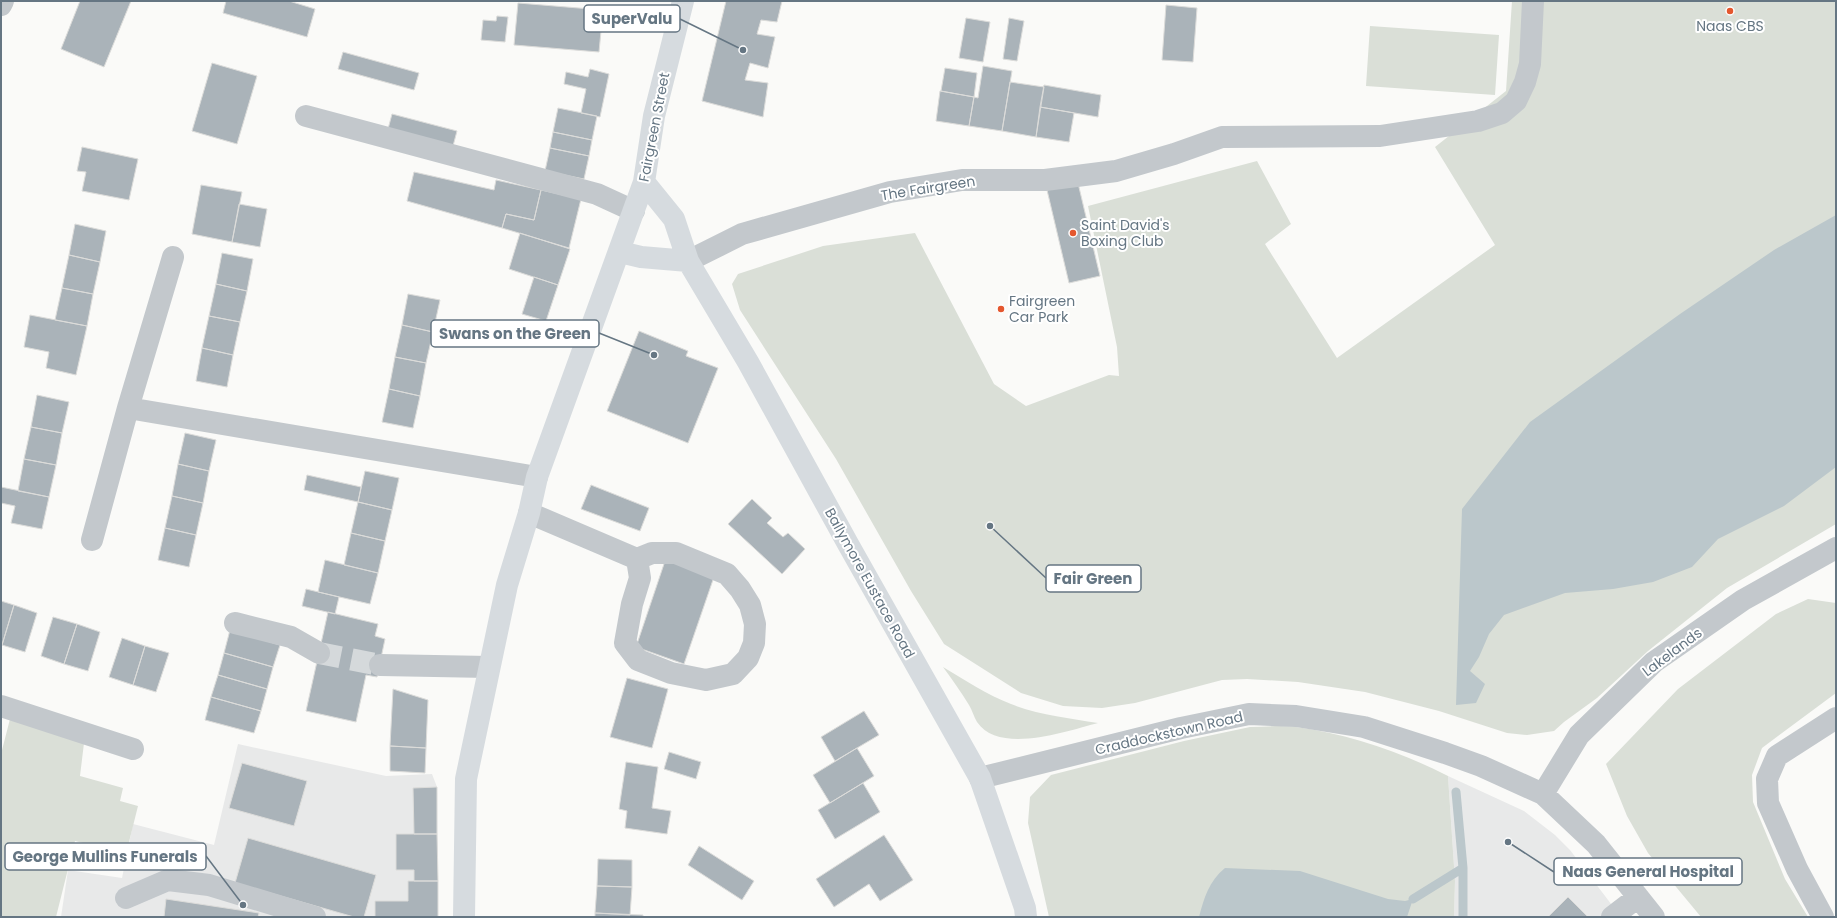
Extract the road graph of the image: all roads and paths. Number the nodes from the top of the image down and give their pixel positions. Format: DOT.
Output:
graph roads {
  1 [pos="3,1"];
  2 [pos="683,1"];
  3 [pos="1534,1"];
  4 [pos="1,5"];
  5 [pos="306,116"];
  6 [pos="644,182"];
  7 [pos="634,211"];
  8 [pos="620,252"];
  9 [pos="173,257"];
  10 [pos="688,261"];
  11 [pos="128,408"];
  12 [pos="536,477"];
  13 [pos="529,513"];
  14 [pos="92,540"];
  15 [pos="1836,548"];
  16 [pos="637,558"];
  17 [pos="235,622"];
  18 [pos="319,653"];
  19 [pos="380,665"];
  20 [pos="489,666"];
  21 [pos="1,706"];
  22 [pos="1836,718"];
  23 [pos="133,749"];
  24 [pos="980,778"];
  25 [pos="1543,794"];
  26 [pos="1638,897"];
  27 [pos="126,898"];
  28 [pos="315,917"];
  29 [pos="464,917"];
  30 [pos="1026,917"];
  31 [pos="1612,917"];
  32 [pos="1654,917"];
  33 [pos="1824,917"];
  1 -- 4 [label="street"];
  2 -- 6 [label="main road, Fairgreen Street"];
  3 -- 10 [label="street, The Fairgreen"];
  5 -- 7 [label="street"];
  6 -- 7 [label="main road, Fairgreen Street"];
  6 -- 10 [label="main road, Ballymore Eustace Road"];
  7 -- 8 [label="main road, Fairgreen Street"];
  8 -- 10 [label="main road"];
  8 -- 12 [label="main road, Fairgreen Street"];
  9 -- 11 [label="street"];
  10 -- 24 [label="main road, Ballymore Eustace Road"];
  11 -- 12 [label="street"];
  11 -- 14 [label="street"];
  12 -- 13 [label="main road, Fairgreen Street"];
  13 -- 16 [label="street"];
  13 -- 20 [label="main road, Fairgreen Street"];
  15 -- 25 [label="street, Lakelands"];
  16 -- 16 [label="street"];
  17 -- 18 [label="street"];
  19 -- 20 [label="street"];
  20 -- 29 [label="main road, Fairgreen Street"];
  21 -- 23 [label="street"];
  22 -- 33 [label="street"];
  24 -- 25 [label="street, Craddockstown Road"];
  24 -- 30 [label="main road, Ballymore Eustace Road"];
  25 -- 26 [label="street, Craddockstown Road"];
  26 -- 31 [label="street"];
  26 -- 32 [label="street, Craddockstown Road"];
  27 -- 28 [label="street"];
}
